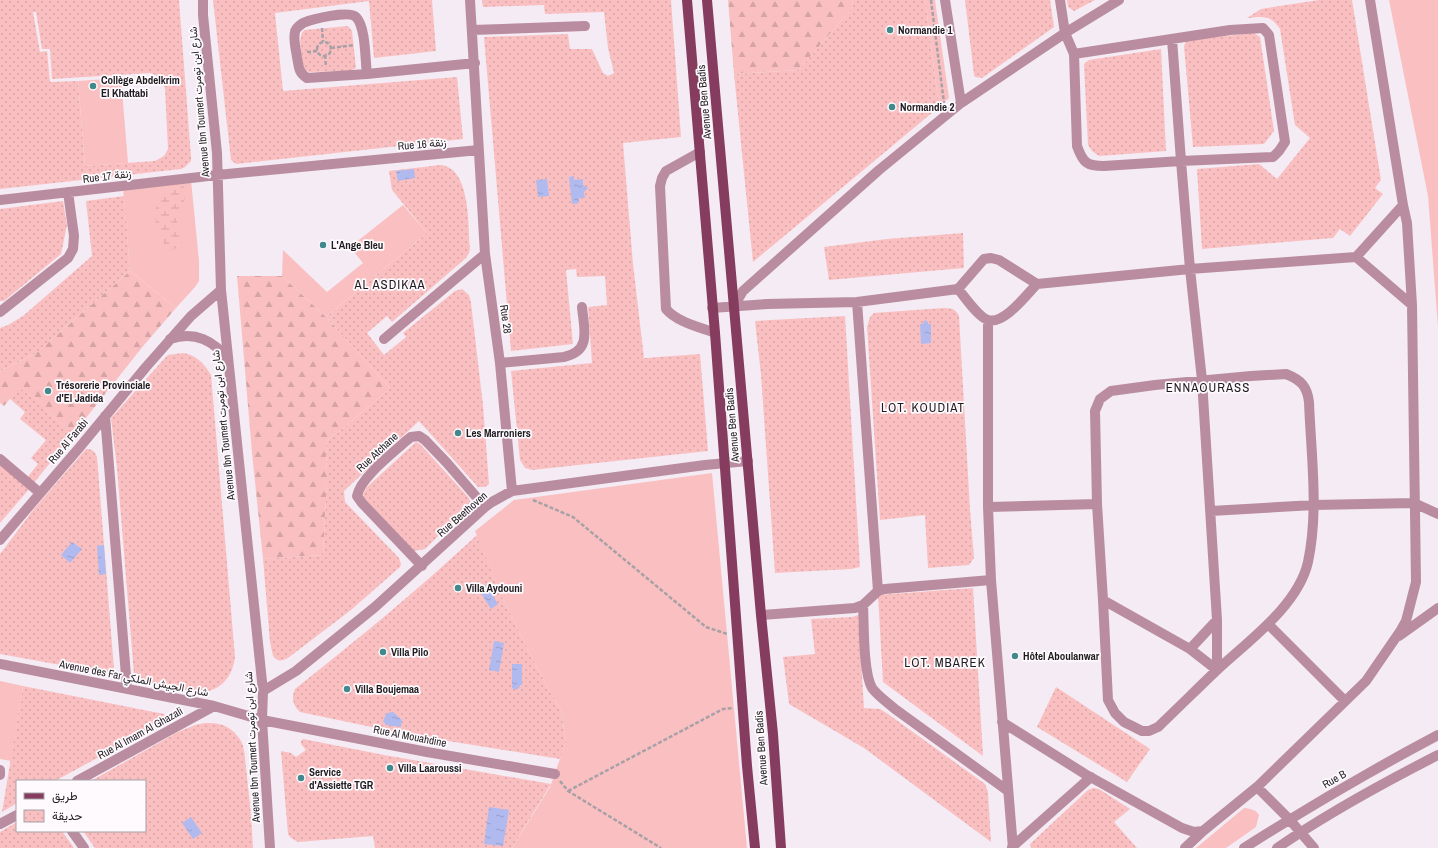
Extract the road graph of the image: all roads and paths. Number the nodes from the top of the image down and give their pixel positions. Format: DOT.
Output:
graph roads {
  1 [pos="203,0"];
  2 [pos="470,0"];
  3 [pos="687,0"];
  4 [pos="707,0"];
  5 [pos="931,0"];
  6 [pos="945,0"];
  7 [pos="1060,0"];
  8 [pos="1119,0"];
  9 [pos="1370,0"];
  10 [pos="586,26"];
  11 [pos="472,30"];
  12 [pos="1065,33"];
  13 [pos="1172,39"];
  14 [pos="364,44"];
  15 [pos="331,48"];
  16 [pos="1074,54"];
  17 [pos="475,63"];
  18 [pos="367,74"];
  19 [pos="961,103"];
  20 [pos="946,115"];
  21 [pos="479,150"];
  22 [pos="700,152"];
  23 [pos="1180,160"];
  24 [pos="217,175"];
  25 [pos="68,192"];
  26 [pos="0,200"];
  27 [pos="1403,205"];
  28 [pos="485,254"];
  29 [pos="1356,257"];
  30 [pos="1190,269"];
  31 [pos="1037,284"];
  32 [pos="958,289"];
  33 [pos="221,290"];
  34 [pos="857,302"];
  35 [pos="1412,305"];
  36 [pos="734,306"];
  37 [pos="582,307"];
  38 [pos="712,308"];
  39 [pos="0,312"];
  40 [pos="988,320"];
  41 [pos="715,333"];
  42 [pos="170,339"];
  43 [pos="384,339"];
  44 [pos="229,361"];
  45 [pos="500,363"];
  46 [pos="1202,380"];
  47 [pos="105,416"];
  48 [pos="0,459"];
  49 [pos="748,461"];
  50 [pos="724,463"];
  51 [pos="512,491"];
  52 [pos="40,493"];
  53 [pos="532,500"];
  54 [pos="1414,503"];
  55 [pos="1097,504"];
  56 [pos="1314,505"];
  57 [pos="988,506"];
  58 [pos="485,507"];
  59 [pos="1211,511"];
  60 [pos="1438,514"];
  61 [pos="0,540"];
  62 [pos="422,566"];
  63 [pos="991,580"];
  64 [pos="878,591"];
  65 [pos="1103,600"];
  66 [pos="863,605"];
  67 [pos="1438,608"];
  68 [pos="761,615"];
  69 [pos="1217,620"];
  70 [pos="1268,624"];
  71 [pos="737,637"];
  72 [pos="1394,639"];
  73 [pos="1190,649"];
  74 [pos="0,664"];
  75 [pos="1217,670"];
  76 [pos="127,688"];
  77 [pos="263,691"];
  78 [pos="1345,701"];
  79 [pos="214,706"];
  80 [pos="743,707"];
  81 [pos="262,720"];
  82 [pos="1002,722"];
  83 [pos="1438,735"];
  84 [pos="1438,755"];
  85 [pos="0,770"];
  86 [pos="555,774"];
  87 [pos="0,776"];
  88 [pos="1091,777"];
  89 [pos="79,780"];
  90 [pos="1257,787"];
  91 [pos="568,791"];
  92 [pos="1008,791"];
  93 [pos="16,816"];
  94 [pos="1289,819"];
  95 [pos="0,824"];
  96 [pos="1203,831"];
  97 [pos="73,832"];
  98 [pos="1300,832"];
  99 [pos="1013,847"];
  100 [pos="84,848"];
  101 [pos="270,848"];
  102 [pos="661,848"];
  103 [pos="756,848"];
  104 [pos="781,848"];
  105 [pos="1185,848"];
  106 [pos="1244,848"];
  107 [pos="1277,848"];
  108 [pos="1314,848"];
  1 -- 24 [label="street, Avenue Ibn Toumert شارع ابن تومرت"];
  2 -- 11 [label="street"];
  3 -- 22 [label="main road, Avenue Ben Badis"];
  4 -- 36 [label="main road, Avenue Ben Badis"];
  5 -- 20 [label="path"];
  6 -- 19 [label="street"];
  7 -- 12 [label="street"];
  8 -- 12 [label="street"];
  9 -- 27 [label="street"];
  10 -- 11 [label="street"];
  11 -- 17 [label="street"];
  12 -- 16 [label="street"];
  12 -- 19 [label="street"];
  13 -- 16 [label="street"];
  13 -- 23 [label="street"];
  13 -- 23 [label="street"];
  14 -- 15 [label="path"];
  14 -- 18 [label="street"];
  14 -- 18 [label="street"];
  15 -- 15 [label="path"];
  16 -- 23 [label="street"];
  17 -- 18 [label="street"];
  17 -- 21 [label="street"];
  19 -- 20 [label="street"];
  20 -- 36 [label="street"];
  21 -- 24 [label="street, Rue 16 زنقة"];
  21 -- 28 [label="street, Rue 28"];
  22 -- 38 [label="main road, Avenue Ben Badis"];
  22 -- 41 [label="street"];
  23 -- 30 [label="street"];
  24 -- 25 [label="street, Rue 17 زنقة"];
  24 -- 33 [label="street, Avenue Ibn Toumert شارع ابن تومرت"];
  25 -- 26 [label="street, Rue 17 زنقة"];
  25 -- 39 [label="street"];
  27 -- 29 [label="street"];
  27 -- 35 [label="street"];
  28 -- 43 [label="street"];
  28 -- 45 [label="street, Rue 28"];
  29 -- 30 [label="street"];
  29 -- 35 [label="street"];
  30 -- 31 [label="street"];
  30 -- 46 [label="street"];
  31 -- 32 [label="street"];
  31 -- 40 [label="street"];
  32 -- 34 [label="street"];
  32 -- 40 [label="street"];
  33 -- 42 [label="street, Rue Al Farabi"];
  33 -- 44 [label="street, Avenue Ibn Toumert شارع ابن تومرت"];
  34 -- 36 [label="street"];
  34 -- 64 [label="street"];
  35 -- 54 [label="street"];
  36 -- 38 [label="street"];
  36 -- 49 [label="main road, Avenue Ben Badis"];
  37 -- 45 [label="street"];
  38 -- 41 [label="main road, Avenue Ben Badis"];
  40 -- 57 [label="street"];
  41 -- 50 [label="main road, Avenue Ben Badis"];
  42 -- 44 [label="street"];
  42 -- 47 [label="street, Rue Al Farabi"];
  44 -- 77 [label="street, Avenue Ibn Toumert شارع ابن تومرت"];
  45 -- 51 [label="street, Rue 28"];
  46 -- 55 [label="street"];
  46 -- 56 [label="street"];
  46 -- 59 [label="street"];
  47 -- 52 [label="street, Rue Al Farabi"];
  47 -- 76 [label="street"];
  48 -- 52 [label="street"];
  49 -- 50 [label="street, Rue Beethoven"];
  49 -- 68 [label="main road, Avenue Ben Badis"];
  50 -- 51 [label="street, Rue Beethoven"];
  50 -- 71 [label="main road, Avenue Ben Badis"];
  51 -- 58 [label="street, Rue Beethoven"];
  52 -- 61 [label="street, Rue Al Farabi"];
  53 -- 71 [label="path"];
  54 -- 56 [label="street"];
  54 -- 60 [label="street"];
  54 -- 72 [label="street"];
  55 -- 57 [label="street"];
  55 -- 65 [label="street"];
  56 -- 59 [label="street"];
  56 -- 70 [label="street"];
  57 -- 63 [label="street"];
  58 -- 62 [label="street, Rue Beethoven"];
  58 -- 62 [label="street, Rue Atchane"];
  59 -- 69 [label="street"];
  62 -- 77 [label="street, Rue Beethoven"];
  63 -- 64 [label="street"];
  63 -- 82 [label="street"];
  64 -- 66 [label="street"];
  65 -- 73 [label="street"];
  65 -- 75 [label="street"];
  66 -- 68 [label="street"];
  66 -- 92 [label="street"];
  67 -- 72 [label="street"];
  68 -- 104 [label="main road, Avenue Ben Badis"];
  69 -- 73 [label="street"];
  69 -- 75 [label="street"];
  70 -- 75 [label="street"];
  70 -- 78 [label="street"];
  71 -- 80 [label="main road, Avenue Ben Badis"];
  72 -- 78 [label="street"];
  73 -- 75 [label="street"];
  74 -- 76 [label="street, Avenue des Far شارع الجيش الملكي"];
  76 -- 79 [label="street, Avenue des Far شارع الجيش الملكي"];
  77 -- 81 [label="street, Avenue Ibn Toumert شارع ابن تومرت"];
  78 -- 90 [label="street"];
  79 -- 81 [label="street, Avenue des Far شارع الجيش الملكي"];
  79 -- 89 [label="street, Rue Al Imam Al Ghazali"];
  80 -- 91 [label="path"];
  80 -- 103 [label="main road, Avenue Ben Badis"];
  81 -- 86 [label="street, Rue Al Mouahdine"];
  81 -- 101 [label="street, Avenue Ibn Toumert شارع ابن تومرت"];
  82 -- 88 [label="street"];
  82 -- 92 [label="street"];
  83 -- 94 [label="street, Rue B"];
  84 -- 98 [label="street"];
  85 -- 87 [label="street"];
  86 -- 91 [label="path"];
  88 -- 96 [label="street"];
  88 -- 99 [label="street"];
  90 -- 94 [label="street"];
  90 -- 96 [label="street"];
  91 -- 102 [label="path"];
  92 -- 99 [label="street"];
  93 -- 95 [label="street"];
  94 -- 98 [label="street"];
  94 -- 106 [label="street, Rue B"];
  96 -- 105 [label="street"];
  97 -- 100 [label="street"];
  98 -- 107 [label="street"];
  98 -- 108 [label="street"];
}
